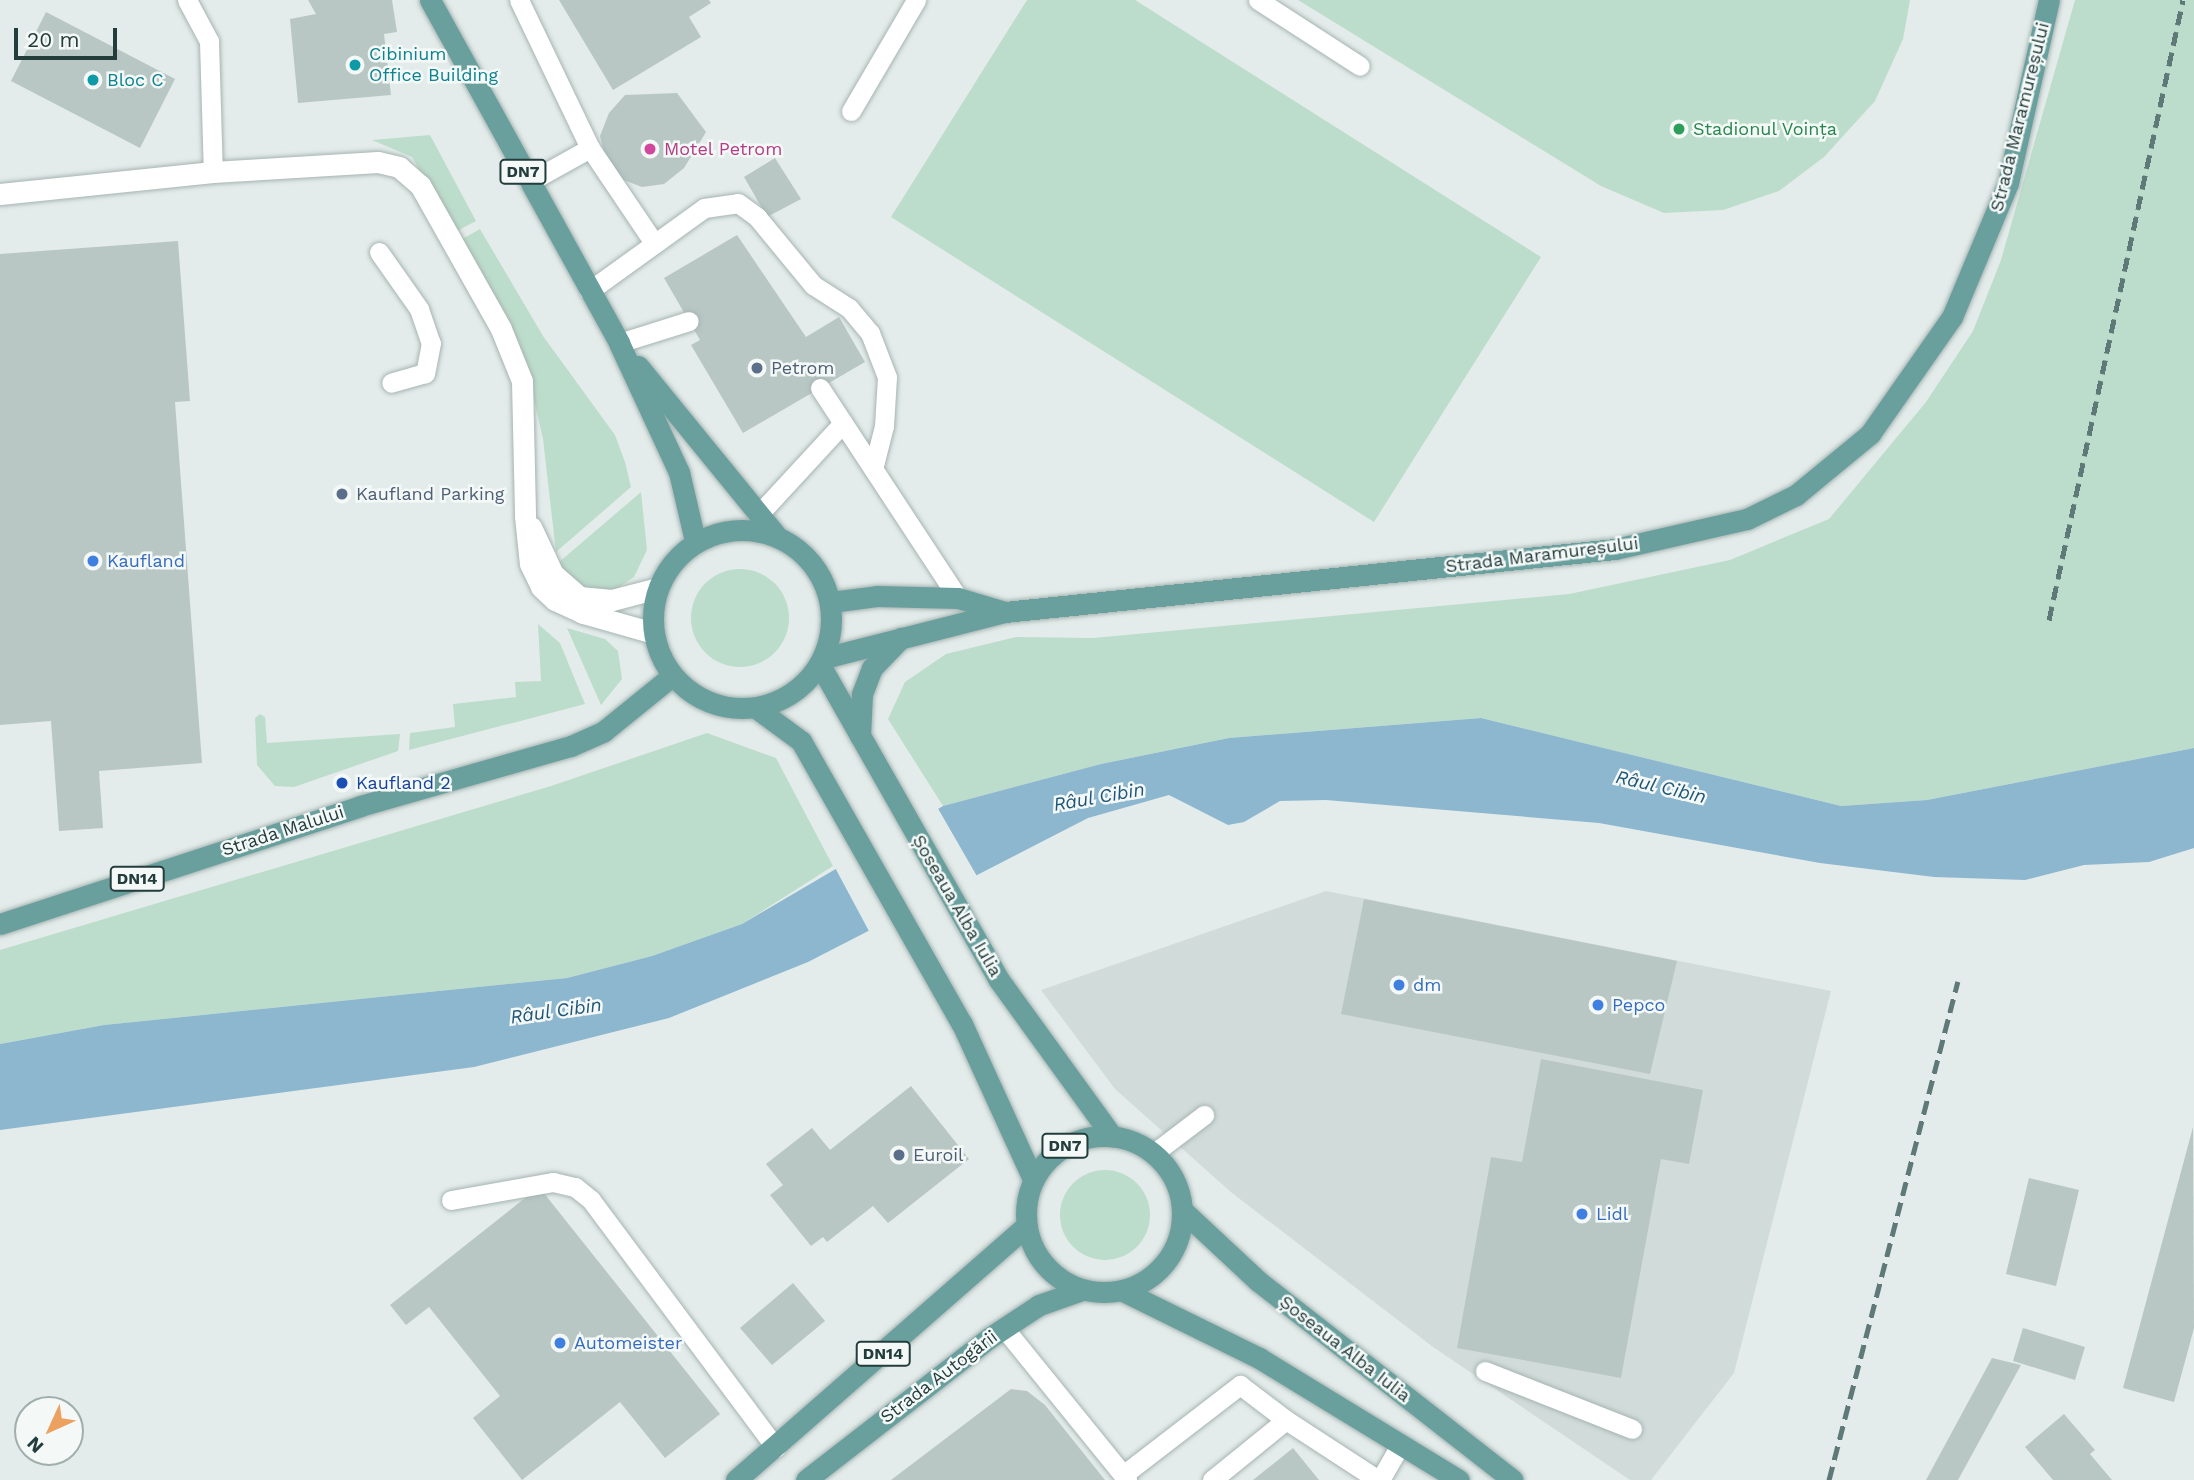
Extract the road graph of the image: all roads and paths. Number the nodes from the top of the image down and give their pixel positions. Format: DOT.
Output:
graph roads {
  1 [pos="187,0"];
  2 [pos="430,0"];
  3 [pos="519,0"];
  4 [pos="916,0"];
  5 [pos="1258,0"];
  6 [pos="2049,0"];
  7 [pos="1360,66"];
  8 [pos="851,111"];
  9 [pos="590,148"];
  10 [pos="213,172"];
  11 [pos="529,182"];
  12 [pos="0,194"];
  13 [pos="653,243"];
  14 [pos="379,252"];
  15 [pos="589,291"];
  16 [pos="689,321"];
  17 [pos="619,343"];
  18 [pos="391,383"];
  19 [pos="820,388"];
  20 [pos="843,423"];
  21 [pos="873,469"];
  22 [pos="759,514"];
  23 [pos="525,516"];
  24 [pos="776,535"];
  25 [pos="695,541"];
  26 [pos="658,588"];
  27 [pos="958,598"];
  28 [pos="831,602"];
  29 [pos="1005,612"];
  30 [pos="654,632"];
  31 [pos="904,636"];
  32 [pos="822,661"];
  33 [pos="672,676"];
  34 [pos="757,708"];
  35 [pos="860,738"];
  36 [pos="0,924"];
  37 [pos="1203,1115"];
  38 [pos="1112,1136"];
  39 [pos="1153,1153"];
  40 [pos="1033,1179"];
  41 [pos="451,1200"];
  42 [pos="1183,1211"];
  43 [pos="1027,1226"];
  44 [pos="1082,1290"];
  45 [pos="1123,1291"];
  46 [pos="1004,1328"];
  47 [pos="1259,1358"];
  48 [pos="1485,1371"];
  49 [pos="1240,1385"];
  50 [pos="1286,1420"];
  51 [pos="1632,1429"];
  52 [pos="1399,1447"];
  53 [pos="776,1448"];
  54 [pos="1125,1477"];
  55 [pos="736,1480"];
  56 [pos="806,1480"];
  57 [pos="1212,1480"];
  58 [pos="1379,1480"];
  59 [pos="1459,1480"];
  60 [pos="1513,1480"];
  1 -- 10 [label="lane"];
  2 -- 11 [label="main road, DN7"];
  3 -- 9 [label="lane"];
  4 -- 8 [label="lane"];
  5 -- 7 [label="lane"];
  6 -- 29 [label="main road, Strada Maramureșului"];
  9 -- 11 [label="lane"];
  9 -- 13 [label="lane"];
  10 -- 12 [label="street"];
  10 -- 23 [label="street"];
  11 -- 15 [label="main road, DN7"];
  13 -- 15 [label="lane"];
  13 -- 21 [label="lane"];
  14 -- 18 [label="lane"];
  15 -- 17 [label="main road, DN7"];
  16 -- 17 [label="lane"];
  17 -- 22 [label="main road, DN7"];
  17 -- 25 [label="main road, DN7"];
  19 -- 20 [label="lane"];
  20 -- 21 [label="lane"];
  20 -- 22 [label="lane"];
  21 -- 27 [label="lane"];
  22 -- 24 [label="main road, DN7"];
  23 -- 26 [label="street"];
  23 -- 30 [label="street"];
  24 -- 25 [label="main road, DN7"];
  24 -- 28 [label="main road, DN7"];
  25 -- 26 [label="main road"];
  26 -- 30 [label="main road"];
  27 -- 28 [label="main road, Strada Maramureșului"];
  27 -- 29 [label="main road, Strada Maramureșului"];
  28 -- 32 [label="main road, DN7"];
  29 -- 31 [label="main road, Strada Maramureșului"];
  30 -- 33 [label="main road"];
  31 -- 32 [label="main road, Strada Maramureșului"];
  31 -- 35 [label="main road"];
  32 -- 34 [label="main road"];
  32 -- 35 [label="main road, Șoseaua Alba Iulia / DN7"];
  33 -- 34 [label="main road, DN7"];
  33 -- 36 [label="main road, Strada Malului / DN14"];
  34 -- 40 [label="main road, DN7"];
  35 -- 38 [label="main road, Șoseaua Alba Iulia / DN7"];
  37 -- 39 [label="lane"];
  38 -- 39 [label="main road, DN7"];
  38 -- 40 [label="main road, DN7"];
  39 -- 42 [label="main road, DN7"];
  40 -- 43 [label="main road, DN7"];
  41 -- 53 [label="lane"];
  42 -- 45 [label="main road, DN7"];
  42 -- 60 [label="main road, Șoseaua Alba Iulia"];
  43 -- 44 [label="main road"];
  43 -- 53 [label="main road, DN14"];
  44 -- 45 [label="main road"];
  44 -- 46 [label="main road, Strada Autogării / DN14"];
  45 -- 47 [label="main road"];
  46 -- 54 [label="lane"];
  46 -- 56 [label="main road, Strada Autogării / DN14"];
  47 -- 49 [label="lane"];
  47 -- 52 [label="main road"];
  48 -- 51 [label="lane"];
  49 -- 50 [label="lane"];
  49 -- 54 [label="lane"];
  50 -- 57 [label="lane"];
  50 -- 58 [label="lane"];
  52 -- 58 [label="lane"];
  52 -- 59 [label="main road"];
  53 -- 55 [label="main road, DN14"];
}
